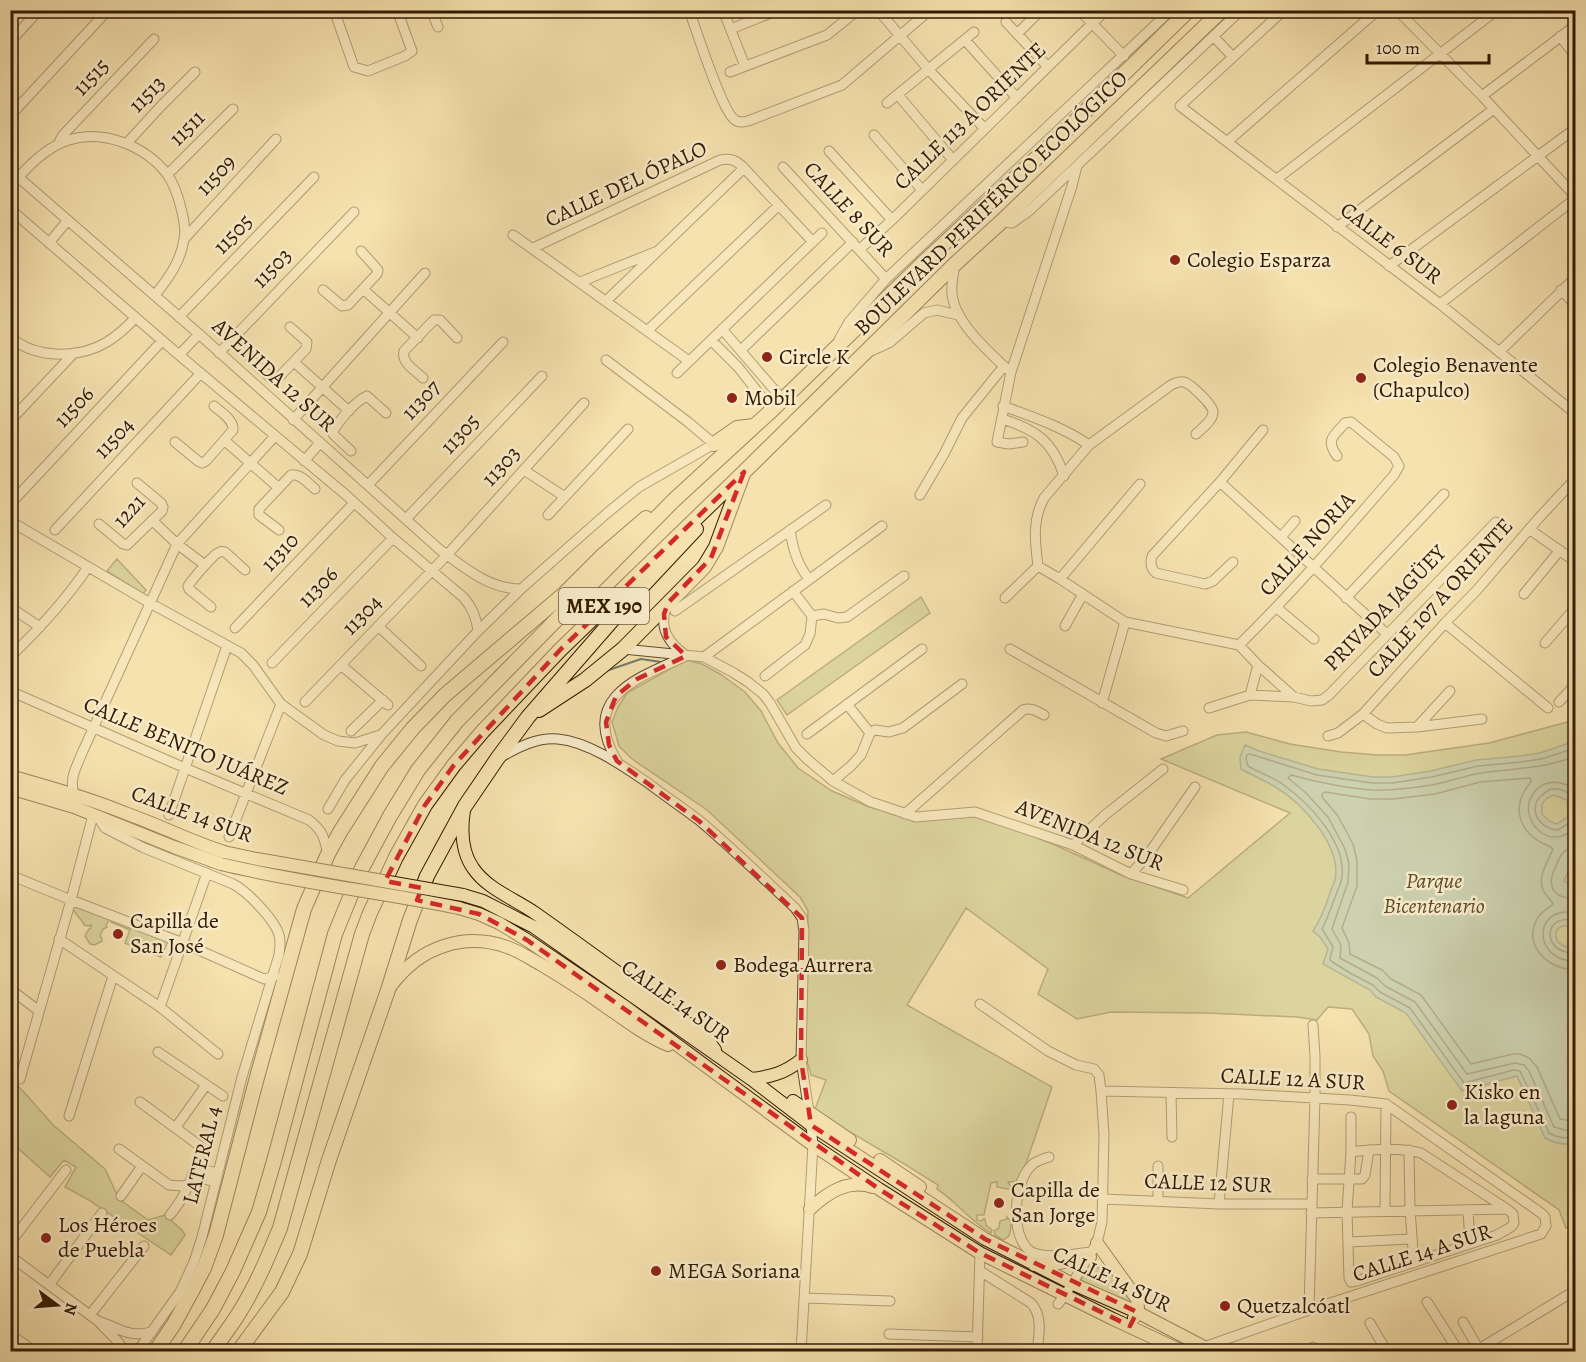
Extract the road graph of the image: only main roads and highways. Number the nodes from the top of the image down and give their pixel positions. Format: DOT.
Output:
graph roads {
  1 [pos="1189,10"];
  2 [pos="1222,10"];
  3 [pos="754,426"];
  4 [pos="714,444"];
  5 [pos="744,472"];
  6 [pos="727,486"];
  7 [pos="673,501"];
  8 [pos="528,717"];
  9 [pos="10,776"];
  10 [pos="10,788"];
  11 [pos="465,806"];
  12 [pos="388,990"];
  13 [pos="685,1050"];
  14 [pos="718,1056"];
  15 [pos="801,1060"];
  16 [pos="754,1082"];
  17 [pos="879,1189"];
  18 [pos="810,1209"];
  19 [pos="1034,1265"];
  20 [pos="1137,1312"];
  21 [pos="1130,1326"];
  22 [pos="1206,1349"];
  23 [pos="155,1352"];
  24 [pos="184,1352"];
  25 [pos="212,1352"];
  26 [pos="238,1352"];
  27 [pos="1184,1352"];
  1 -- 3 [label="highway, BOULEVARD PERIFÉRICO ECOLÓGICO / MEX 190"];
  2 -- 5 [label="highway, BOULEVARD PERIFÉRICO ECOLÓGICO / MEX 190"];
  3 -- 4 [label="highway"];
  3 -- 7 [label="highway, BOULEVARD PERIFÉRICO ECOLÓGICO / MEX 190"];
  5 -- 6 [label="highway, BOULEVARD PERIFÉRICO ECOLÓGICO / MEX 190"];
  5 -- 8 [label="highway"];
  6 -- 8 [label="highway"];
  6 -- 25 [label="highway, BOULEVARD PERIFÉRICO ECOLÓGICO / MEX 190"];
  7 -- 23 [label="highway"];
  7 -- 24 [label="highway, BOULEVARD PERIFÉRICO ECOLÓGICO / MEX 190"];
  8 -- 11 [label="highway"];
  9 -- 14 [label="main road, CALLE 14 SUR, bridge"];
  10 -- 13 [label="main road, CALLE 14 SUR, bridge"];
  11 -- 12 [label="highway"];
  11 -- 14 [label="main road"];
  12 -- 13 [label="main road"];
  12 -- 26 [label="highway"];
  13 -- 17 [label="main road, CALLE 14 SUR"];
  14 -- 16 [label="main road, CALLE 14 SUR"];
  15 -- 16 [label="main road"];
  16 -- 19 [label="main road, CALLE 14 SUR"];
  17 -- 18 [label="main road"];
  17 -- 21 [label="main road, CALLE 14 SUR"];
  19 -- 20 [label="main road, CALLE 14 SUR"];
  19 -- 20 [label="main road"];
  20 -- 21 [label="main road"];
  20 -- 22 [label="main road, CALLE 14 SUR"];
  21 -- 27 [label="main road, CALLE 14 SUR"];
}
